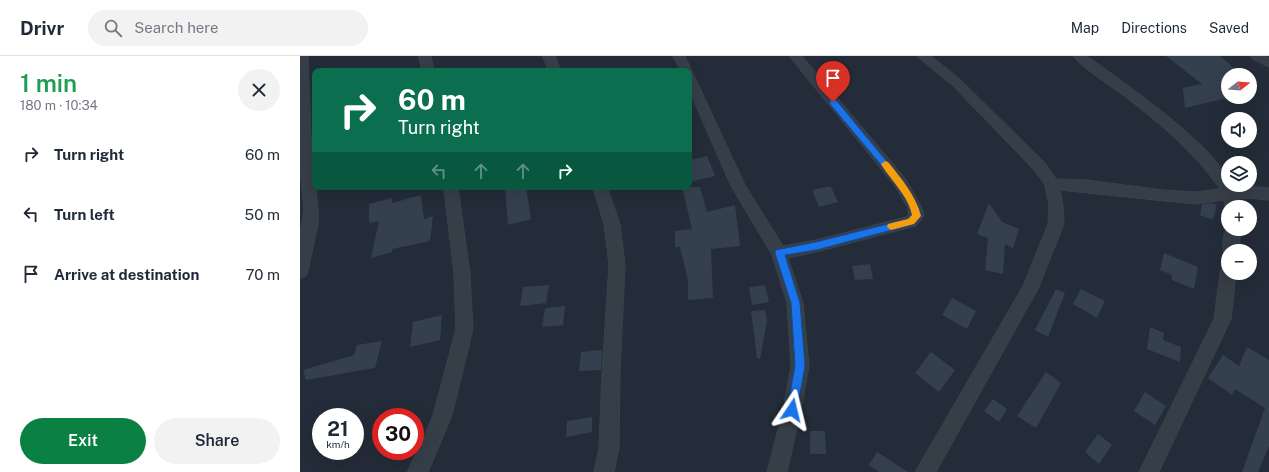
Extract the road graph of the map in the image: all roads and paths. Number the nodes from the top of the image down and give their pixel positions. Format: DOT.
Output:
graph roads {
  1 [pos="302,56"];
  2 [pos="424,56"];
  3 [pos="549,56"];
  4 [pos="679,56"];
  5 [pos="795,56"];
  6 [pos="923,56"];
  7 [pos="1079,56"];
  8 [pos="1257,56"];
  9 [pos="1269,63"];
  10 [pos="427,68"];
  11 [pos="554,68"];
  12 [pos="685,68"];
  13 [pos="692,83"];
  14 [pos="1052,184"];
  15 [pos="451,190"];
  16 [pos="601,190"];
  17 [pos="1269,194"];
  18 [pos="1231,200"];
  19 [pos="779,253"];
  20 [pos="300,271"];
  21 [pos="1227,280"];
  22 [pos="417,472"];
  23 [pos="604,472"];
  24 [pos="777,472"];
  25 [pos="925,472"];
  26 [pos="1149,472"];
  1 -- 20 [label="street"];
  2 -- 10 [label="street"];
  3 -- 11 [label="street"];
  4 -- 12 [label="street"];
  5 -- 19 [label="street"];
  6 -- 14 [label="street"];
  7 -- 18 [label="street"];
  8 -- 9 [label="street"];
  13 -- 19 [label="street"];
  14 -- 18 [label="street"];
  14 -- 25 [label="street"];
  15 -- 22 [label="street"];
  16 -- 23 [label="street"];
  17 -- 18 [label="street"];
  19 -- 24 [label="street"];
  21 -- 26 [label="street"];
}
